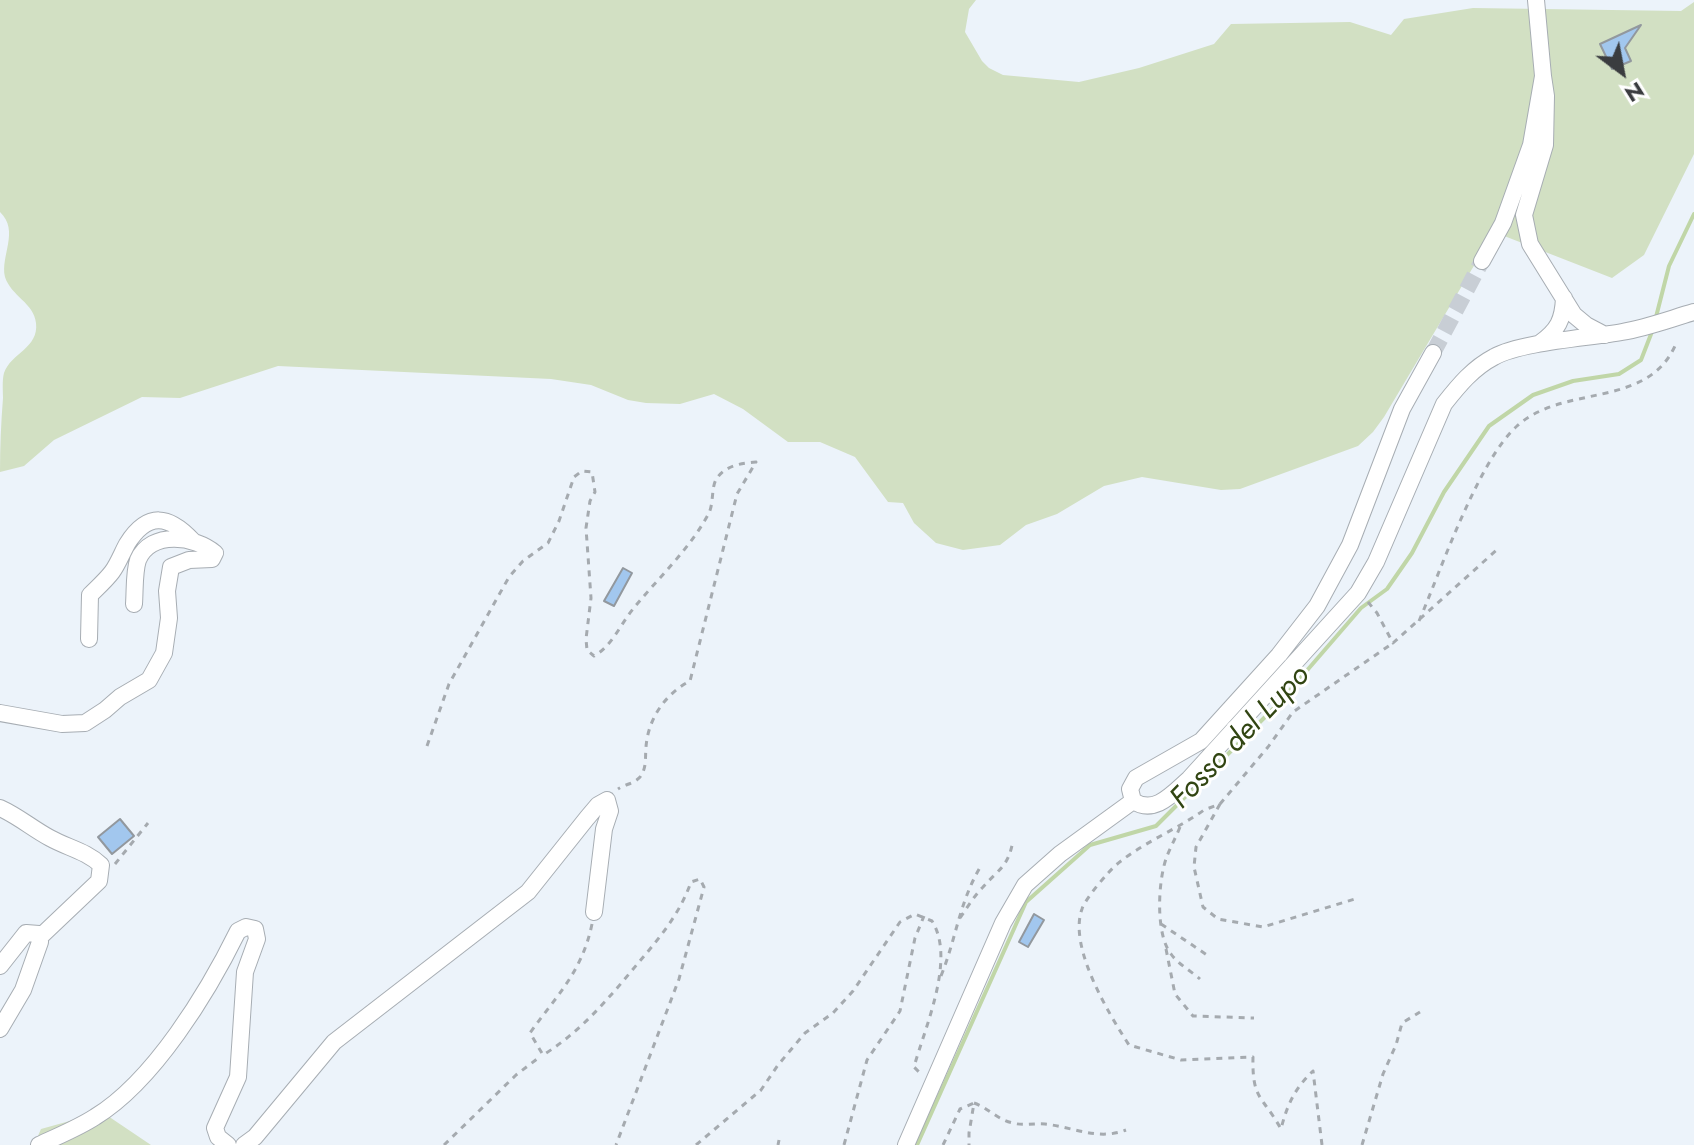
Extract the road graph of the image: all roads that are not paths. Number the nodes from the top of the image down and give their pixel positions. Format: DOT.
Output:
graph roads {
  1 [pos="1536,0"];
  2 [pos="1538,145"];
  3 [pos="1482,261"];
  4 [pos="1564,298"];
  5 [pos="1694,312"];
  6 [pos="1605,335"];
  7 [pos="1536,346"];
  8 [pos="1433,353"];
  9 [pos="193,541"];
  10 [pos="134,604"];
  11 [pos="89,639"];
  12 [pos="0,713"];
  13 [pos="1133,801"];
  14 [pos="0,808"];
  15 [pos="594,912"];
  16 [pos="32,937"];
  17 [pos="0,952"];
  18 [pos="0,966"];
  19 [pos="0,1029"];
  20 [pos="39,1145"];
  21 [pos="228,1145"];
  22 [pos="244,1145"];
  23 [pos="906,1145"];
  1 -- 2 [label="street"];
  2 -- 3 [label="street"];
  2 -- 4 [label="street"];
  4 -- 6 [label="street"];
  4 -- 7 [label="street"];
  5 -- 6 [label="street"];
  6 -- 7 [label="street"];
  7 -- 13 [label="street"];
  8 -- 13 [label="street"];
  9 -- 10 [label="street"];
  9 -- 11 [label="street"];
  9 -- 12 [label="street"];
  13 -- 23 [label="street"];
  14 -- 16 [label="street"];
  15 -- 22 [label="street"];
  16 -- 17 [label="street"];
  16 -- 18 [label="street"];
  16 -- 19 [label="street"];
  20 -- 21 [label="street"];
}
